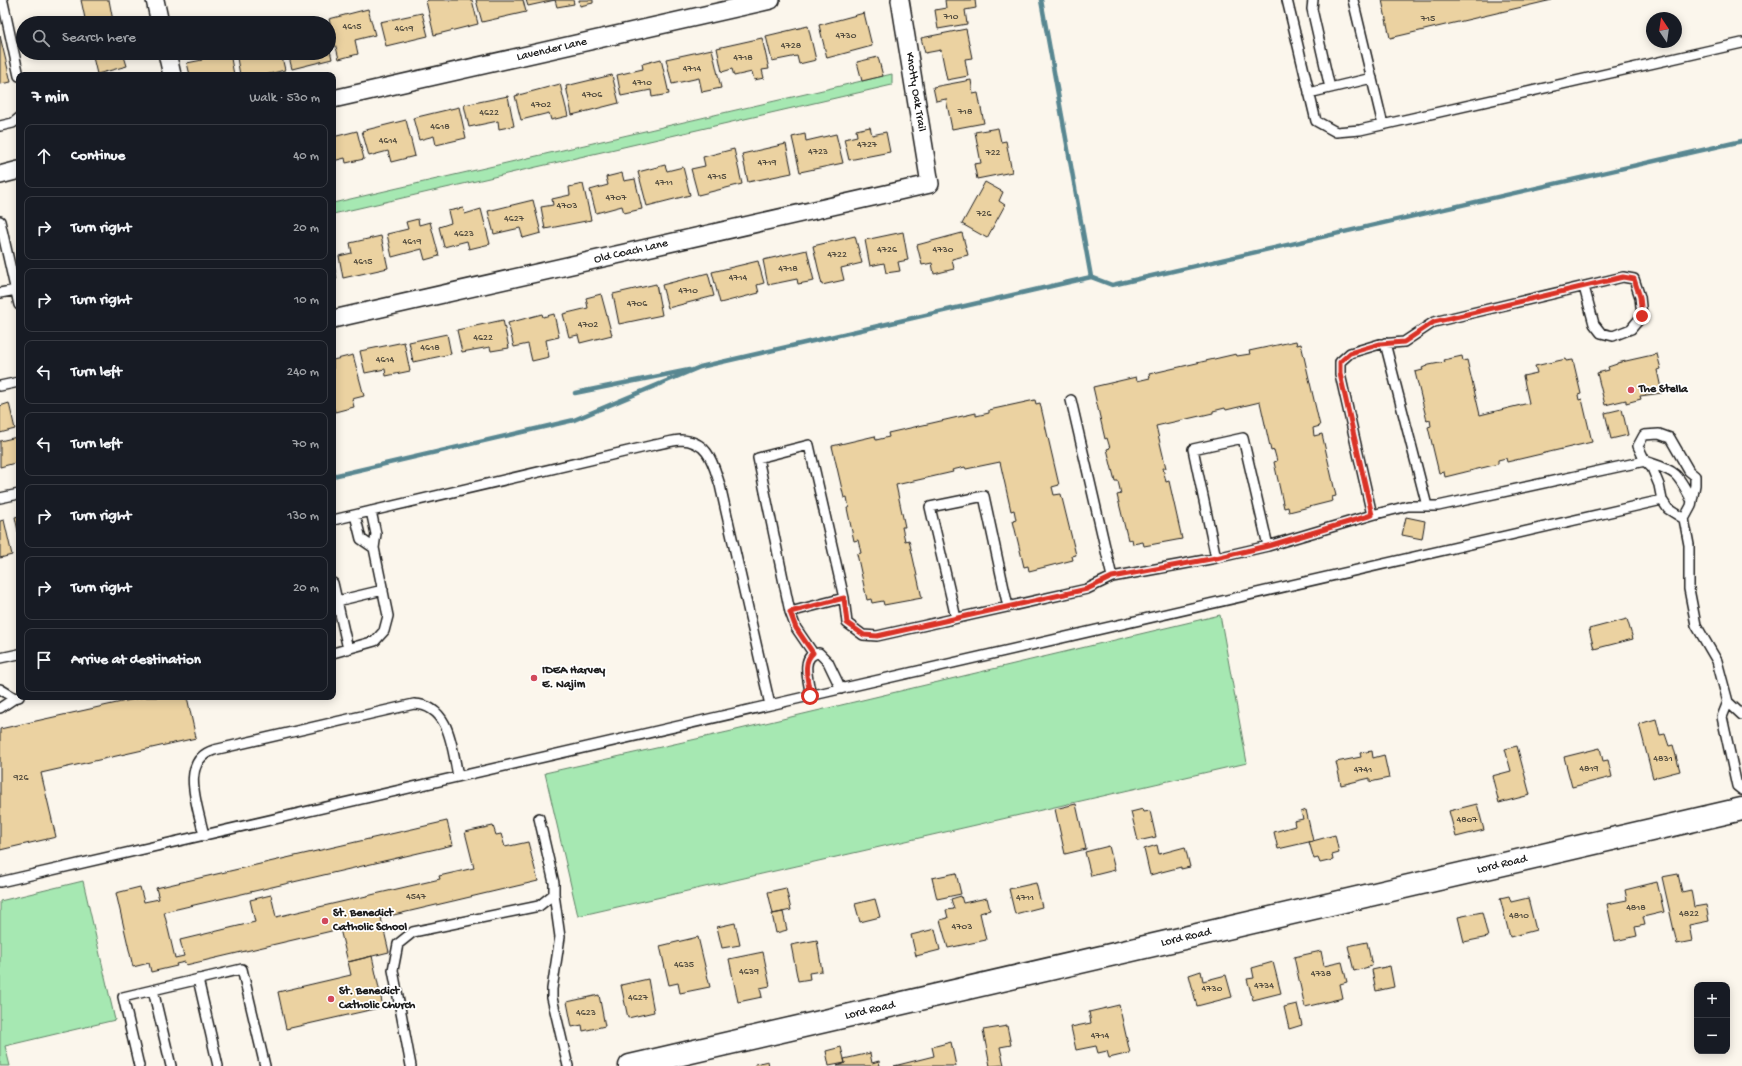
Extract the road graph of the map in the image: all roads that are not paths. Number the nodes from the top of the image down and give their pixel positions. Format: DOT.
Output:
graph roads {
  1 [pos="0,0"];
  2 [pos="155,0"];
  3 [pos="772,0"];
  4 [pos="900,0"];
  5 [pos="1287,0"];
  6 [pos="1313,0"];
  7 [pos="1353,0"];
  8 [pos="158,16"];
  9 [pos="1742,43"];
  10 [pos="169,60"];
  11 [pos="18,72"];
  12 [pos="171,72"];
  13 [pos="1372,78"];
  14 [pos="1330,88"];
  15 [pos="1309,93"];
  16 [pos="336,98"];
  17 [pos="16,120"];
  18 [pos="1383,125"];
  19 [pos="0,126"];
  20 [pos="16,171"];
  21 [pos="0,175"];
  22 [pos="930,184"];
  23 [pos="0,221"];
  24 [pos="1584,287"];
  25 [pos="16,290"];
  26 [pos="0,293"];
  27 [pos="336,318"];
  28 [pos="1385,343"];
  29 [pos="16,383"];
  30 [pos="0,386"];
  31 [pos="1071,400"];
  32 [pos="1645,460"];
  33 [pos="1689,471"];
  34 [pos="1681,479"];
  35 [pos="16,495"];
  36 [pos="0,498"];
  37 [pos="1662,500"];
  38 [pos="1692,501"];
  39 [pos="1427,506"];
  40 [pos="371,511"];
  41 [pos="355,515"];
  42 [pos="1372,515"];
  43 [pos="336,519"];
  44 [pos="1684,519"];
  45 [pos="1268,546"];
  46 [pos="374,548"];
  47 [pos="1216,558"];
  48 [pos="1112,577"];
  49 [pos="383,590"];
  50 [pos="844,598"];
  51 [pos="336,601"];
  52 [pos="336,605"];
  53 [pos="1008,607"];
  54 [pos="790,612"];
  55 [pos="956,618"];
  56 [pos="348,649"];
  57 [pos="336,652"];
  58 [pos="813,653"];
  59 [pos="16,655"];
  60 [pos="0,658"];
  61 [pos="0,689"];
  62 [pos="841,689"];
  63 [pos="810,696"];
  64 [pos="16,697"];
  65 [pos="16,698"];
  66 [pos="1728,702"];
  67 [pos="770,705"];
  68 [pos="0,708"];
  69 [pos="1742,715"];
  70 [pos="458,776"];
  71 [pos="1742,790"];
  72 [pos="1742,810"];
  73 [pos="539,818"];
  74 [pos="204,836"];
  75 [pos="0,882"];
  76 [pos="554,894"];
  77 [pos="198,979"];
  78 [pos="154,990"];
  79 [pos="139,1066"];
  80 [pos="171,1066"];
  81 [pos="218,1066"];
  82 [pos="265,1066"];
  83 [pos="412,1066"];
  84 [pos="568,1066"];
  85 [pos="630,1066"];
  1 -- 11 [label="lane"];
  2 -- 8 [label="street"];
  3 -- 16 [label="street, Lavender Lane"];
  4 -- 22 [label="street, Knotty Oak Trail"];
  5 -- 15 [label="lane"];
  6 -- 14 [label="lane"];
  7 -- 13 [label="lane"];
  9 -- 18 [label="lane"];
  10 -- 12 [label="street"];
  13 -- 14 [label="lane"];
  13 -- 18 [label="lane"];
  14 -- 15 [label="lane"];
  15 -- 18 [label="lane"];
  17 -- 19 [label="lane"];
  20 -- 21 [label="street"];
  22 -- 27 [label="street, Old Coach Lane"];
  23 -- 25 [label="lane"];
  24 -- 24 [label="lane"];
  24 -- 28 [label="lane"];
  25 -- 26 [label="lane"];
  28 -- 39 [label="lane"];
  28 -- 42 [label="lane"];
  29 -- 30 [label="lane"];
  31 -- 48 [label="lane"];
  32 -- 33 [label="lane"];
  32 -- 34 [label="lane"];
  32 -- 37 [label="lane"];
  32 -- 39 [label="lane"];
  33 -- 34 [label="lane"];
  33 -- 38 [label="lane"];
  34 -- 38 [label="lane"];
  35 -- 36 [label="lane"];
  37 -- 44 [label="lane"];
  37 -- 62 [label="lane"];
  38 -- 44 [label="lane"];
  39 -- 42 [label="lane"];
  40 -- 41 [label="lane"];
  40 -- 46 [label="lane"];
  40 -- 67 [label="lane"];
  41 -- 43 [label="lane"];
  41 -- 46 [label="lane"];
  42 -- 45 [label="lane"];
  44 -- 66 [label="lane"];
  45 -- 47 [label="lane"];
  45 -- 47 [label="lane"];
  46 -- 49 [label="lane"];
  47 -- 48 [label="lane"];
  48 -- 53 [label="lane"];
  49 -- 51 [label="lane"];
  49 -- 56 [label="lane"];
  50 -- 54 [label="lane"];
  50 -- 54 [label="lane"];
  50 -- 55 [label="lane"];
  52 -- 56 [label="lane"];
  53 -- 55 [label="lane"];
  53 -- 55 [label="lane"];
  54 -- 58 [label="lane"];
  56 -- 57 [label="lane"];
  58 -- 62 [label="lane"];
  58 -- 63 [label="lane"];
  59 -- 60 [label="lane"];
  61 -- 64 [label="lane"];
  62 -- 63 [label="lane"];
  63 -- 67 [label="lane"];
  65 -- 68 [label="lane"];
  66 -- 69 [label="lane"];
  66 -- 71 [label="lane"];
  67 -- 70 [label="lane"];
  70 -- 74 [label="lane"];
  70 -- 74 [label="lane"];
  72 -- 85 [label="street, Lord Road"];
  73 -- 76 [label="lane"];
  74 -- 75 [label="lane"];
  76 -- 83 [label="lane"];
  76 -- 84 [label="lane"];
  77 -- 78 [label="lane"];
  77 -- 81 [label="lane"];
  77 -- 82 [label="lane"];
  78 -- 79 [label="lane"];
  78 -- 80 [label="lane"];
}
